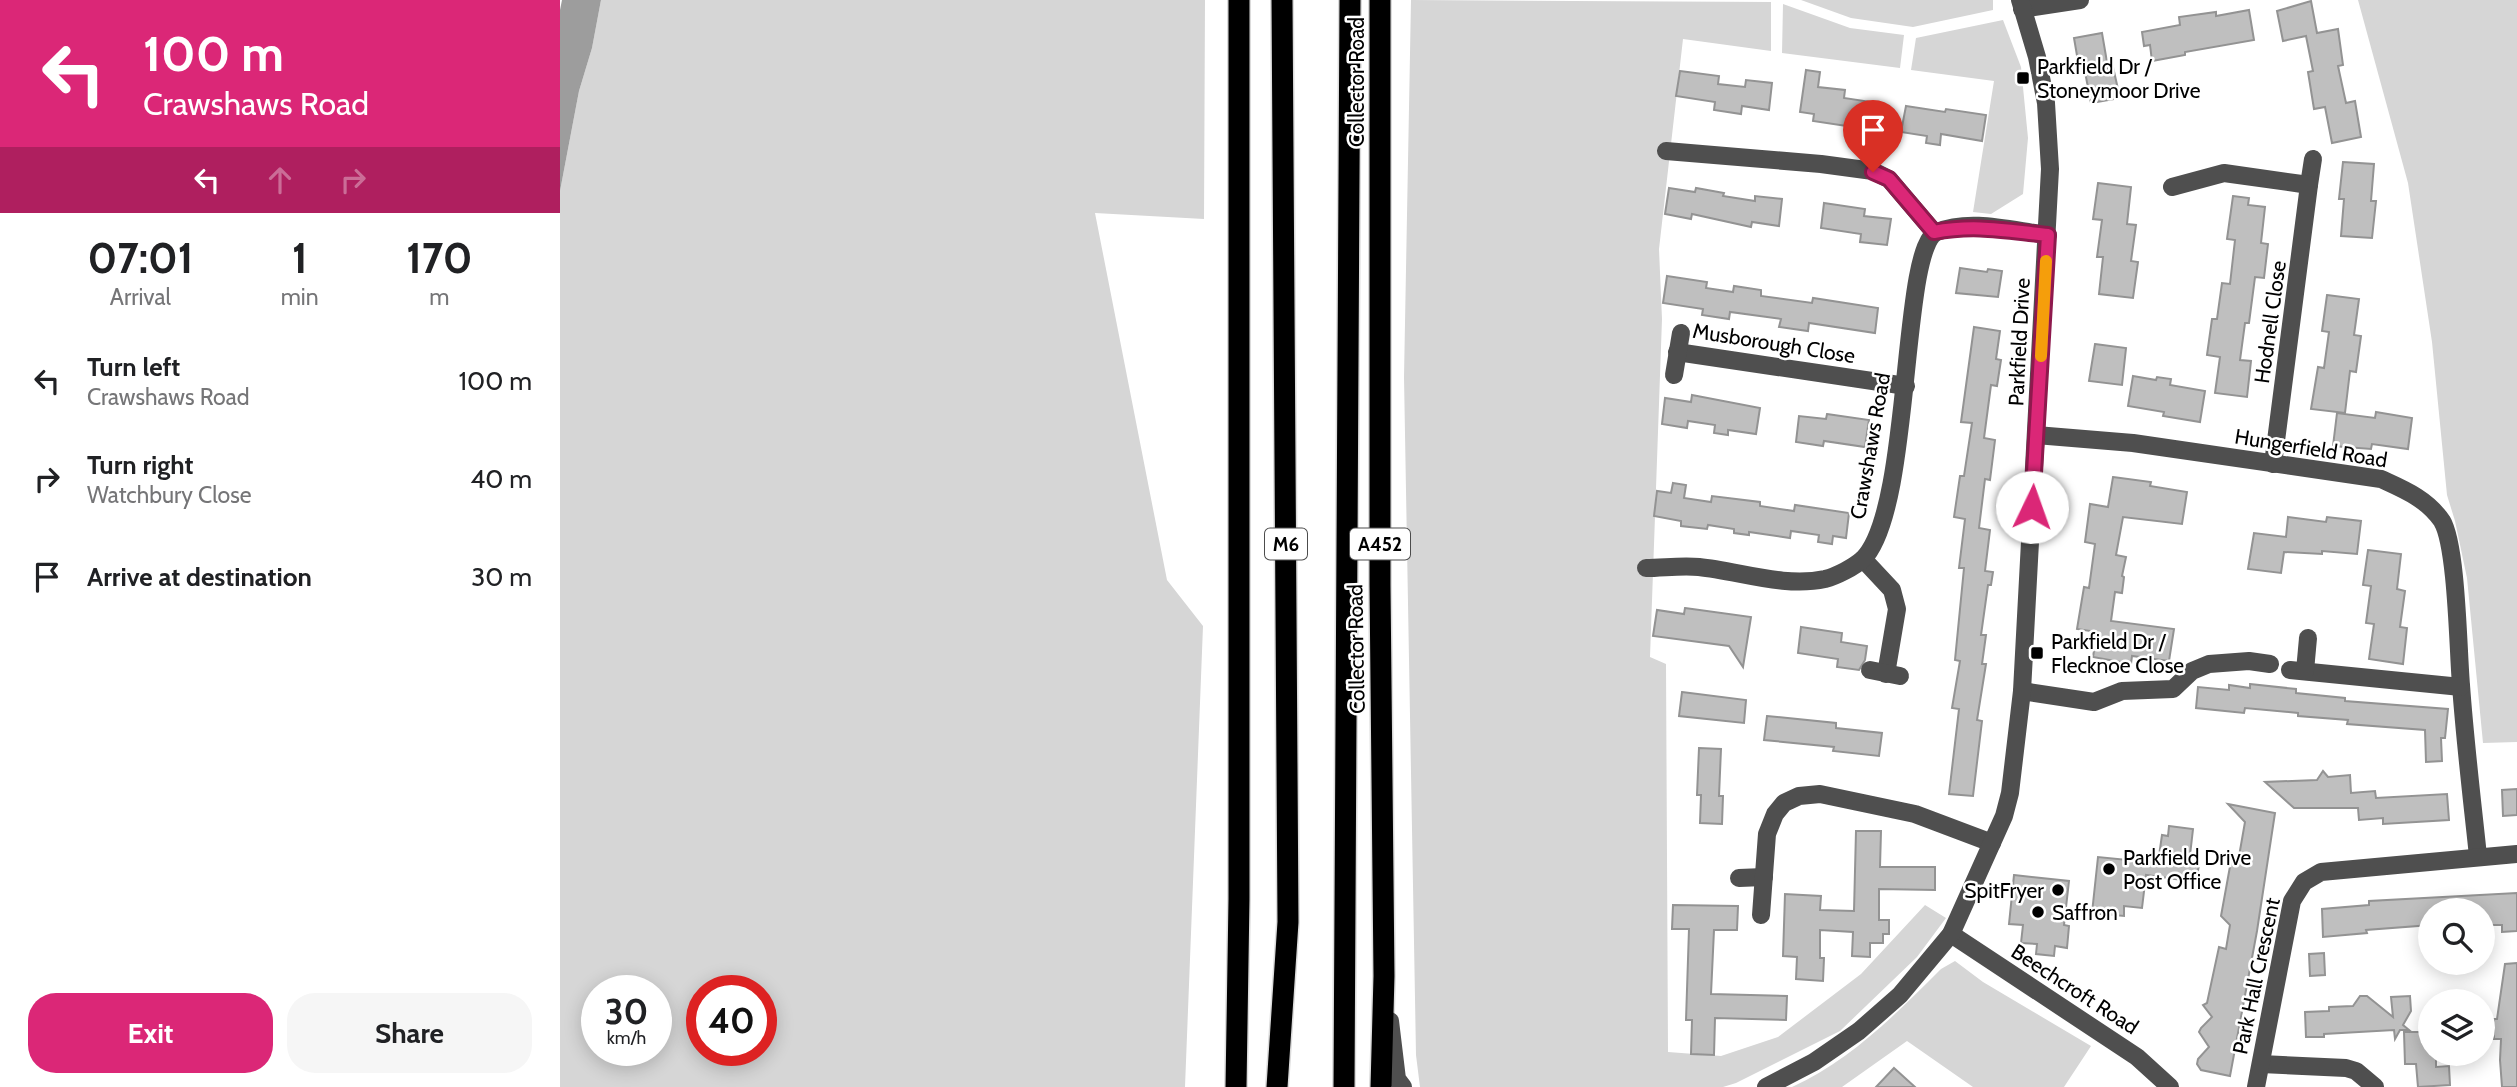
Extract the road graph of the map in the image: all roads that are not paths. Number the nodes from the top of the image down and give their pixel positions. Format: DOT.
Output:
graph roads {
  1 [pos="1239,0"];
  2 [pos="1282,0"];
  3 [pos="1350,0"];
  4 [pos="1380,0"];
  5 [pos="2080,0"];
  6 [pos="2021,5"];
  7 [pos="1666,151"];
  8 [pos="2313,159"];
  9 [pos="2309,185"];
  10 [pos="2172,187"];
  11 [pos="1934,232"];
  12 [pos="2048,235"];
  13 [pos="1681,333"];
  14 [pos="1677,352"];
  15 [pos="1674,374"];
  16 [pos="1906,386"];
  17 [pos="2036,435"];
  18 [pos="2273,464"];
  19 [pos="1863,559"];
  20 [pos="1646,568"];
  21 [pos="2308,638"];
  22 [pos="2270,664"];
  23 [pos="1885,673"];
  24 [pos="2461,687"];
  25 [pos="2022,691"];
  26 [pos="1993,843"];
  27 [pos="2517,854"];
  28 [pos="2478,856"];
  29 [pos="1764,877"];
  30 [pos="1738,878"];
  31 [pos="1761,915"];
  32 [pos="1951,934"];
  33 [pos="1384,976"];
  34 [pos="2261,1064"];
  35 [pos="1236,1087"];
  36 [pos="1277,1087"];
  37 [pos="1345,1087"];
  38 [pos="1381,1087"];
  39 [pos="1403,1087"];
  40 [pos="1766,1087"];
  41 [pos="2170,1087"];
  42 [pos="2256,1087"];
  43 [pos="2375,1087"];
  1 -- 35 [label="highway, M6"];
  2 -- 36 [label="highway, M6"];
  3 -- 37 [label="highway, Collector Road / A452"];
  4 -- 33 [label="highway, Collector Road / A452"];
  5 -- 6 [label="street"];
  6 -- 12 [label="street, Parkfield Drive"];
  7 -- 11 [label="street"];
  8 -- 9 [label="street, Hodnell Close"];
  9 -- 10 [label="street"];
  9 -- 18 [label="street, Hodnell Close"];
  11 -- 12 [label="street"];
  11 -- 16 [label="street, Crawshaws Road"];
  12 -- 17 [label="street, Parkfield Drive"];
  13 -- 14 [label="street, Musborough Close"];
  14 -- 15 [label="street, Musborough Close"];
  14 -- 16 [label="street, Musborough Close"];
  16 -- 19 [label="street, Crawshaws Road"];
  17 -- 18 [label="street, Hungerfield Road"];
  17 -- 25 [label="street, Parkfield Drive"];
  18 -- 24 [label="street, Hungerfield Road"];
  19 -- 20 [label="street"];
  19 -- 23 [label="street"];
  21 -- 24 [label="street"];
  22 -- 25 [label="street"];
  24 -- 28 [label="street, Hungerfield Road"];
  25 -- 26 [label="street, Parkfield Drive"];
  26 -- 29 [label="street"];
  26 -- 32 [label="street, Parkfield Drive"];
  27 -- 28 [label="street, Park Hall Crescent"];
  28 -- 34 [label="street, Park Hall Crescent"];
  29 -- 30 [label="street"];
  29 -- 31 [label="street"];
  32 -- 40 [label="street, Parkfield Drive"];
  32 -- 41 [label="street, Beechcroft Road"];
  33 -- 38 [label="highway, Collector Road / A452"];
  33 -- 39 [label="street"];
  34 -- 42 [label="street, Park Hall Crescent"];
  34 -- 43 [label="street"];
}
